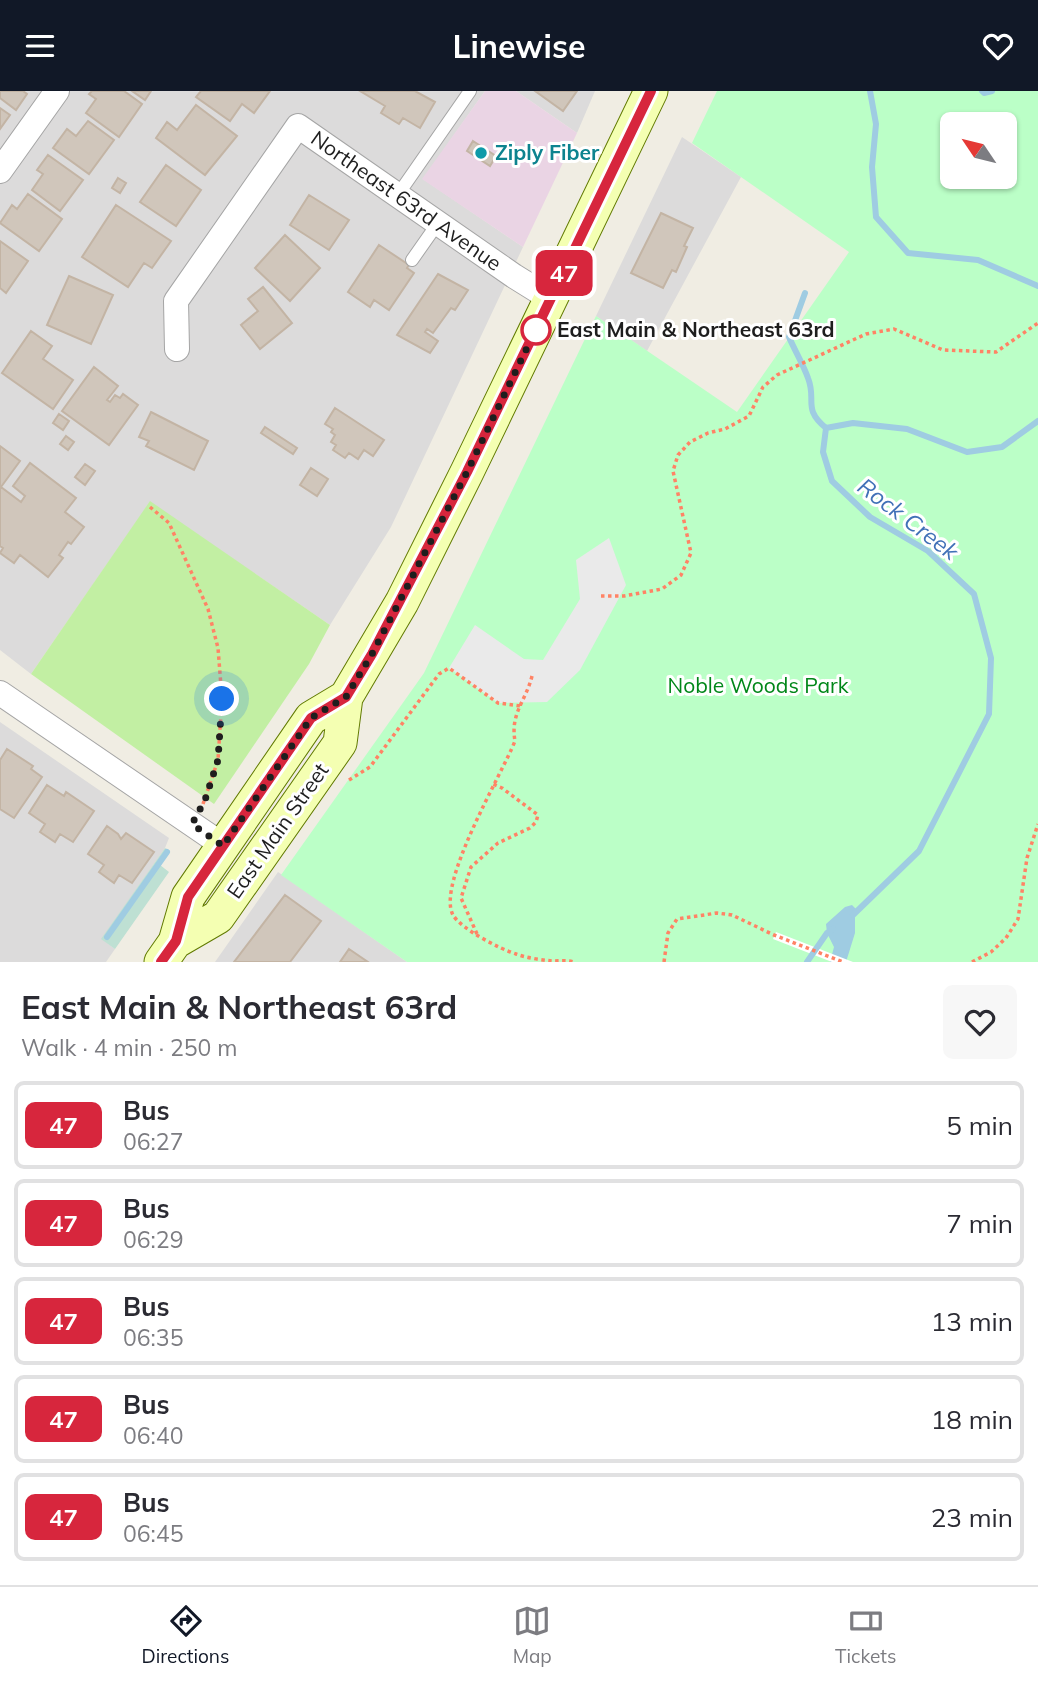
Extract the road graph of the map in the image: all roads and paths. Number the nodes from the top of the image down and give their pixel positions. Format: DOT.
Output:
graph roads {
  1 [pos="57,91"];
  2 [pos="470,91"];
  3 [pos="651,91"];
  4 [pos="0,171"];
  5 [pos="397,196"];
  6 [pos="438,223"];
  7 [pos="412,260"];
  8 [pos="551,299"];
  9 [pos="1038,323"];
  10 [pos="177,349"];
  11 [pos="150,507"];
  12 [pos="601,596"];
  13 [pos="532,676"];
  14 [pos="0,693"];
  15 [pos="346,697"];
  16 [pos="521,706"];
  17 [pos="349,780"];
  18 [pos="493,784"];
  19 [pos="192,824"];
  20 [pos="1038,824"];
  21 [pos="223,846"];
  22 [pos="478,935"];
  23 [pos="168,952"];
  24 [pos="574,962"];
  25 [pos="664,962"];
  26 [pos="843,962"];
  27 [pos="972,962"];
  1 -- 4 [label="street"];
  2 -- 5 [label="lane"];
  3 -- 8 [label="main road, East Main Street"];
  5 -- 6 [label="street, Northeast 63rd Avenue"];
  5 -- 10 [label="street, Northeast 63rd Avenue"];
  6 -- 7 [label="lane"];
  6 -- 8 [label="street, Northeast 63rd Avenue"];
  8 -- 15 [label="main road, East Main Street"];
  9 -- 12 [label="path"];
  11 -- 19 [label="path"];
  13 -- 16 [label="path"];
  14 -- 19 [label="street"];
  15 -- 21 [label="main road, East Main Street"];
  15 -- 23 [label="main road, East Main Street"];
  16 -- 17 [label="path"];
  16 -- 18 [label="path"];
  18 -- 22 [label="path"];
  18 -- 22 [label="path"];
  19 -- 21 [label="street"];
  20 -- 27 [label="path"];
  21 -- 23 [label="main road, East Main Street"];
  22 -- 24 [label="path"];
  25 -- 26 [label="path"];
}
